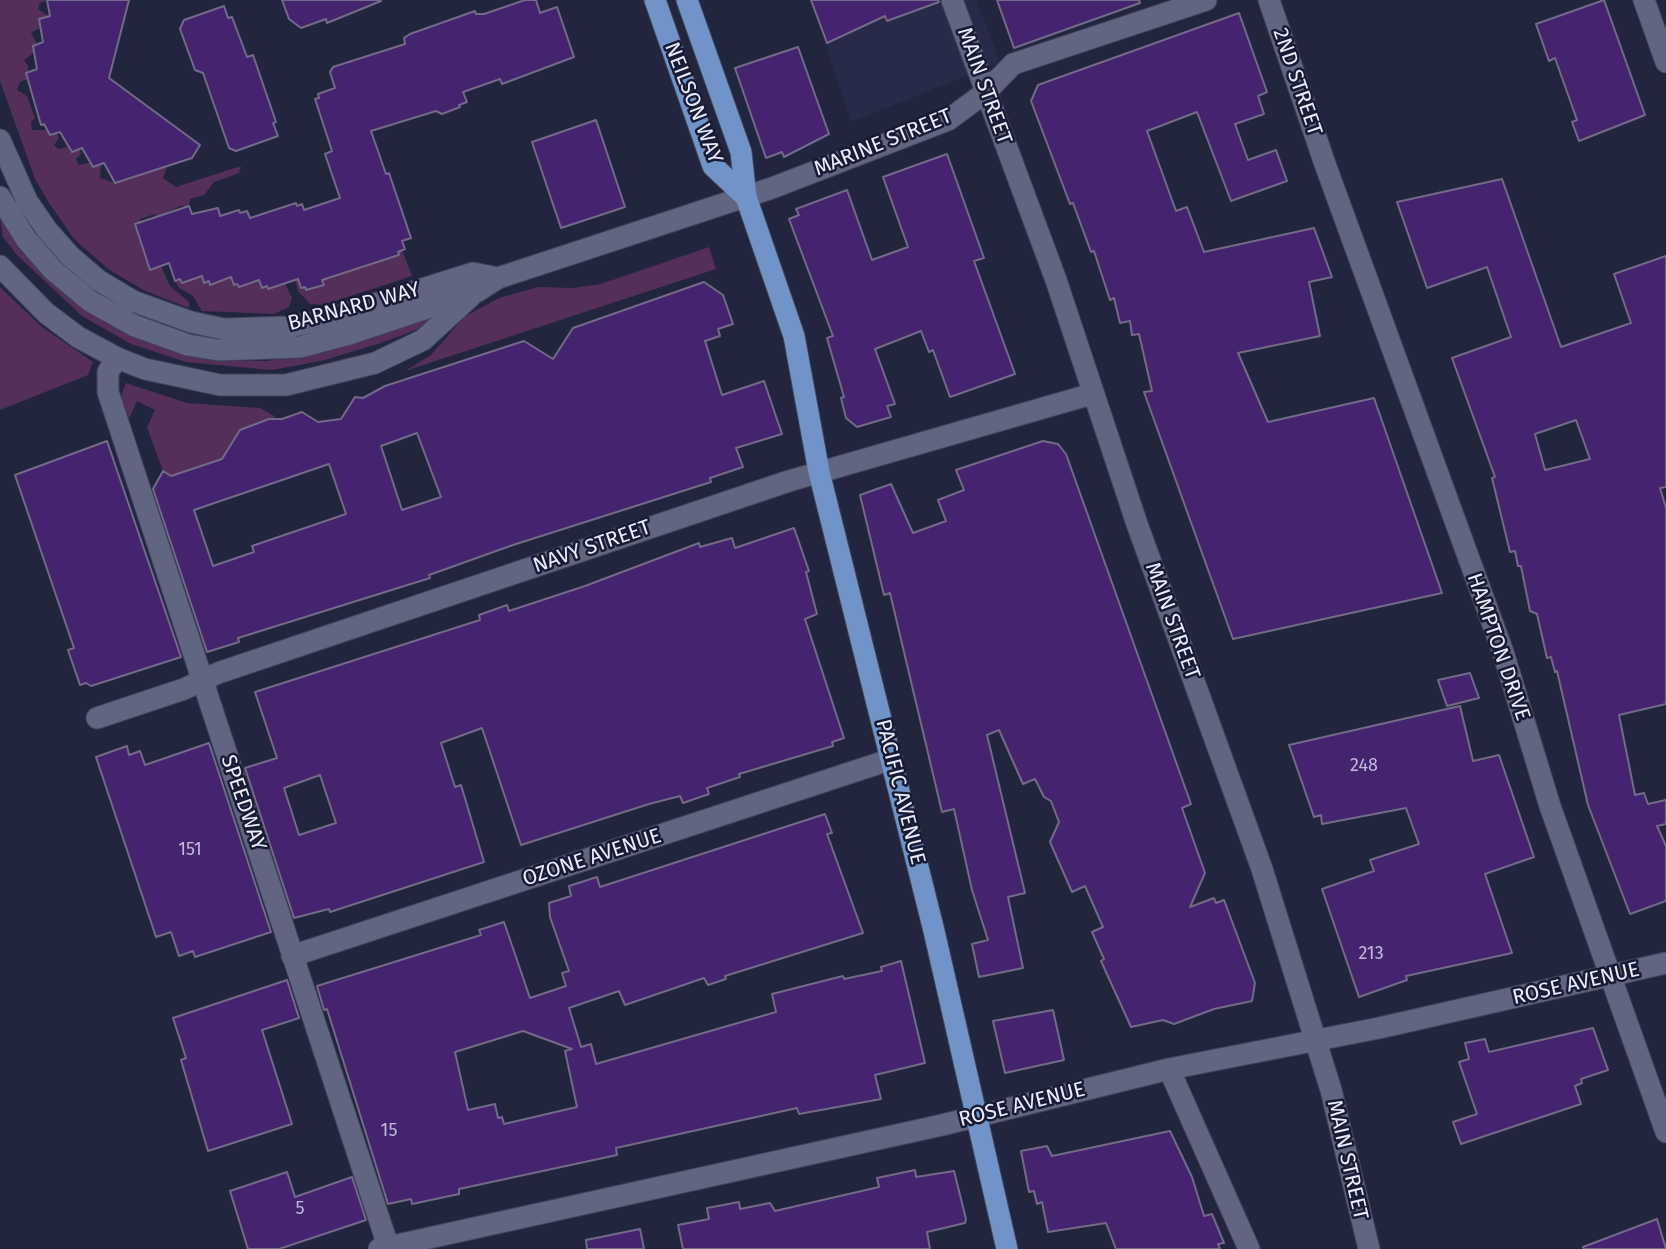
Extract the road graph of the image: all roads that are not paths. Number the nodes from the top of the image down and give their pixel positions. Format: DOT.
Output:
graph roads {
  1 [pos="655,0"];
  2 [pos="687,0"];
  3 [pos="953,0"];
  4 [pos="1206,0"];
  5 [pos="1269,0"];
  6 [pos="1644,0"];
  7 [pos="1666,62"];
  8 [pos="986,92"];
  9 [pos="0,140"];
  10 [pos="1325,164"];
  11 [pos="0,197"];
  12 [pos="746,197"];
  13 [pos="0,266"];
  14 [pos="498,278"];
  15 [pos="478,291"];
  16 [pos="794,336"];
  17 [pos="117,358"];
  18 [pos="1093,394"];
  19 [pos="819,472"];
  20 [pos="202,681"];
  21 [pos="97,718"];
  22 [pos="892,759"];
  23 [pos="292,956"];
  24 [pos="1666,963"];
  25 [pos="1611,975"];
  26 [pos="1315,1040"];
  27 [pos="1169,1069"];
  28 [pos="977,1116"];
  29 [pos="1666,1132"];
  30 [pos="385,1248"];
  31 [pos="1007,1249"];
  32 [pos="1249,1249"];
  33 [pos="1369,1249"];
  1 -- 12 [label="main road, NEILSON WAY"];
  2 -- 12 [label="main road, NEILSON WAY"];
  3 -- 8 [label="street, MAIN STREET"];
  4 -- 8 [label="street, MARINE STREET"];
  5 -- 10 [label="street, 2ND STREET"];
  6 -- 7 [label="street"];
  8 -- 12 [label="street, MARINE STREET"];
  8 -- 18 [label="street, MAIN STREET"];
  9 -- 14 [label="street, BARNARD WAY"];
  10 -- 25 [label="street, HAMPTON DRIVE"];
  11 -- 15 [label="street, BARNARD WAY"];
  12 -- 14 [label="street, BARNARD WAY"];
  12 -- 16 [label="main road, NEILSON WAY"];
  13 -- 17 [label="street, BARNARD WAY"];
  14 -- 15 [label="street, BARNARD WAY"];
  15 -- 17 [label="street, BARNARD WAY"];
  16 -- 19 [label="main road, PACIFIC AVENUE"];
  17 -- 20 [label="street, SPEEDWAY"];
  18 -- 19 [label="street, NAVY STREET"];
  18 -- 26 [label="street, MAIN STREET"];
  19 -- 20 [label="street, NAVY STREET"];
  19 -- 22 [label="main road, PACIFIC AVENUE"];
  20 -- 21 [label="street, NAVY STREET"];
  20 -- 23 [label="street, SPEEDWAY"];
  22 -- 23 [label="street, OZONE AVENUE"];
  22 -- 28 [label="main road, PACIFIC AVENUE"];
  23 -- 30 [label="street, SPEEDWAY"];
  24 -- 25 [label="street, ROSE AVENUE"];
  25 -- 26 [label="street, ROSE AVENUE"];
  25 -- 29 [label="street, HAMPTON DRIVE"];
  26 -- 27 [label="street, ROSE AVENUE"];
  26 -- 33 [label="street, MAIN STREET"];
  27 -- 28 [label="street, ROSE AVENUE"];
  27 -- 32 [label="street"];
  28 -- 30 [label="street, ROSE AVENUE"];
  28 -- 31 [label="main road, PACIFIC AVENUE"];
}
